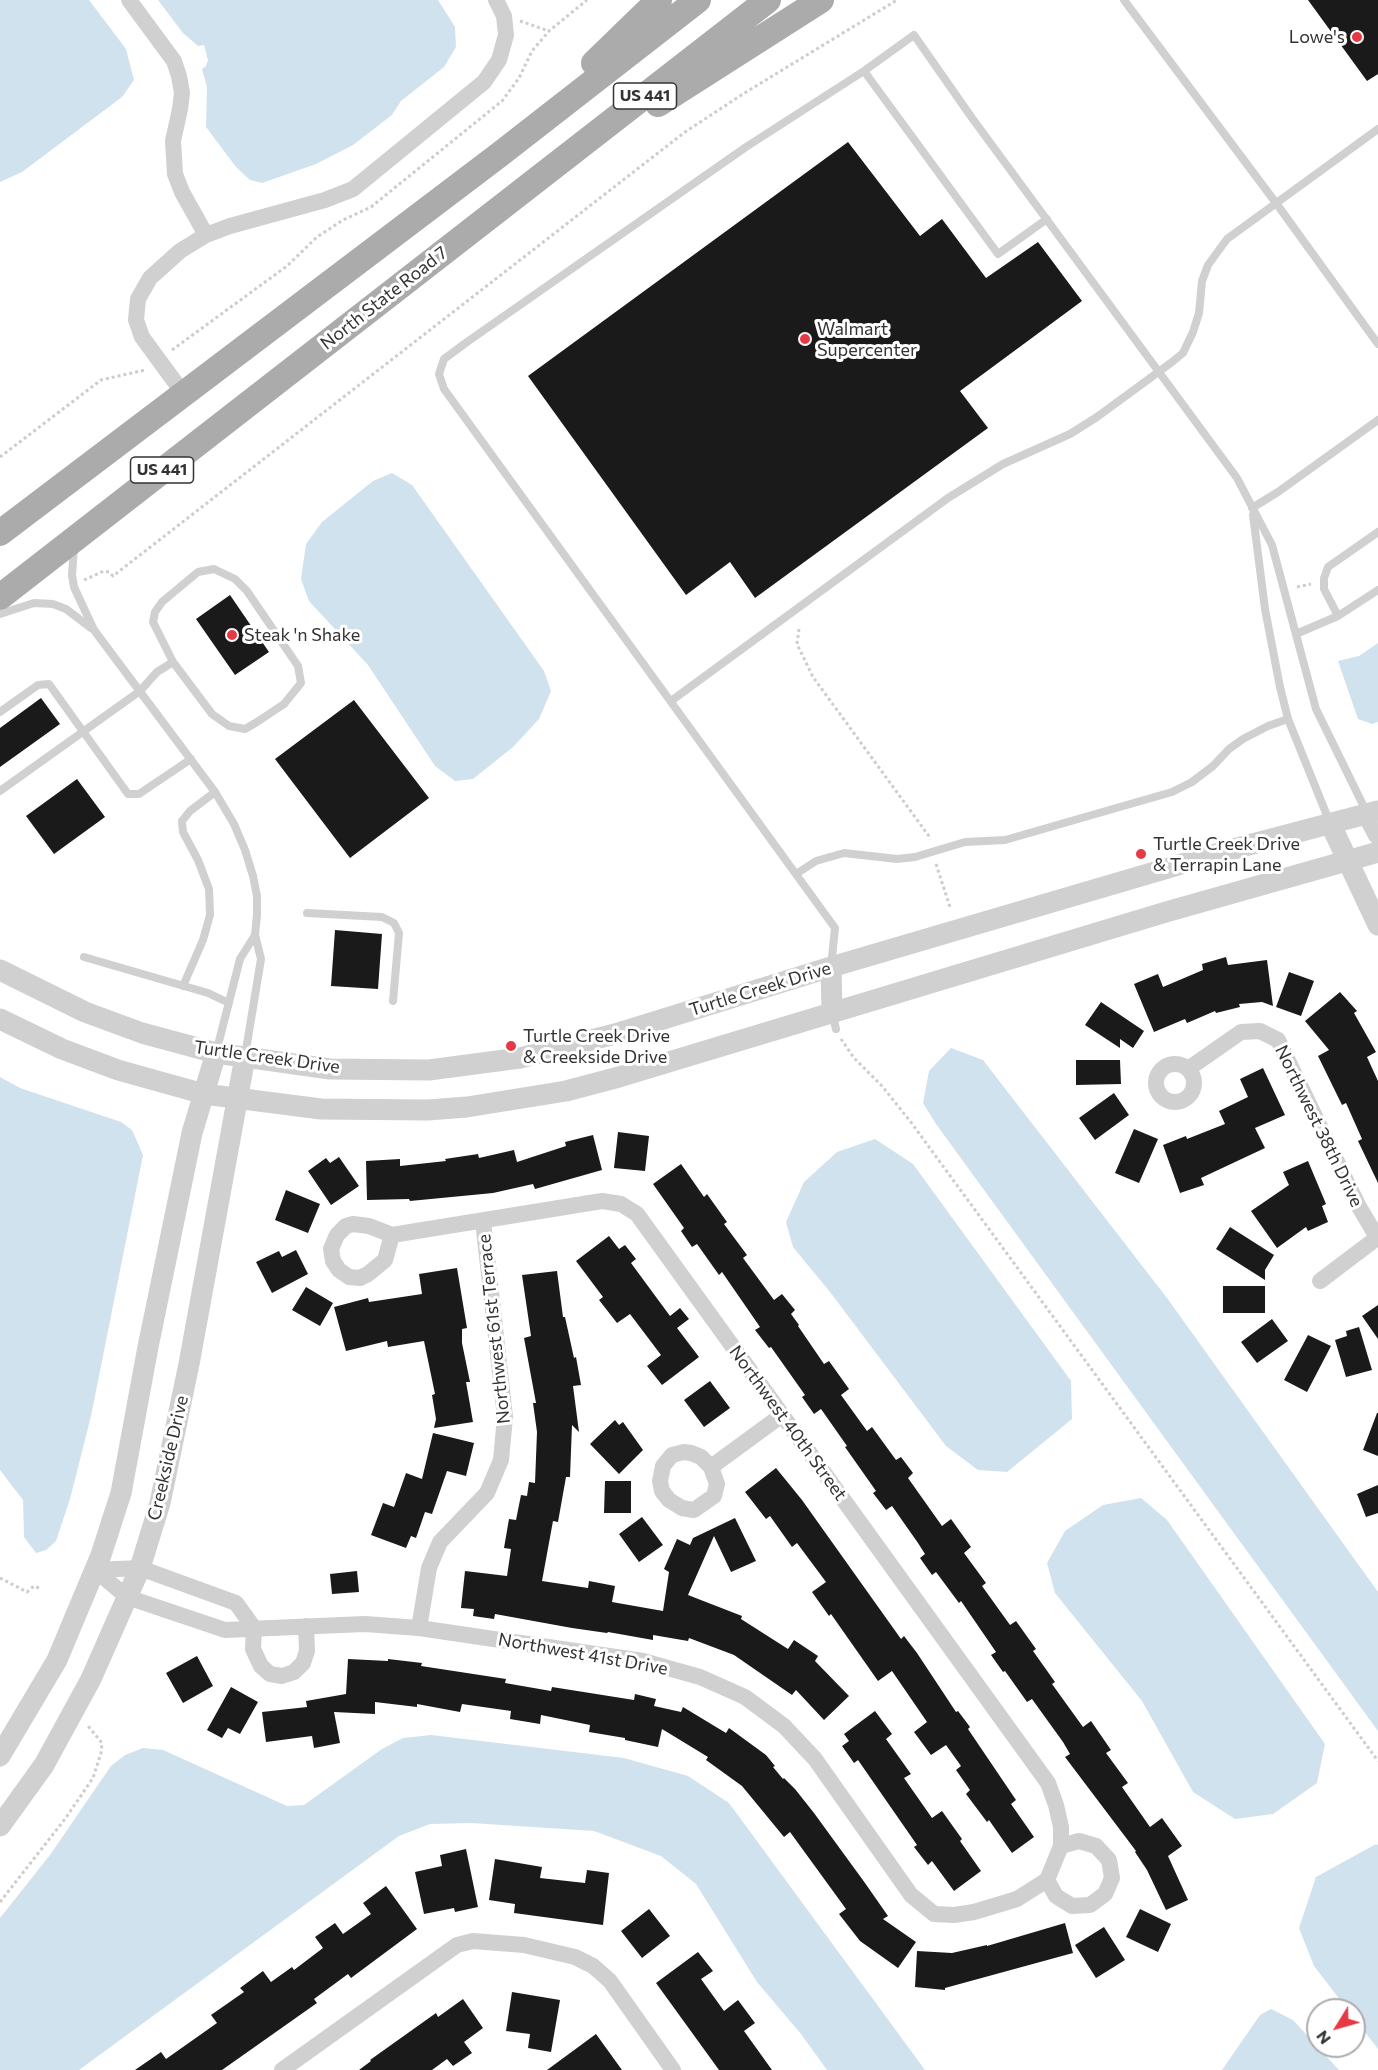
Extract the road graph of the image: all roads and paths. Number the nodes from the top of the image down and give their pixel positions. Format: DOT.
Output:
graph roads {
  1 [pos="129,0"];
  2 [pos="495,0"];
  3 [pos="587,0"];
  4 [pos="659,0"];
  5 [pos="698,0"];
  6 [pos="768,0"];
  7 [pos="821,0"];
  8 [pos="897,0"];
  9 [pos="1124,0"];
  10 [pos="504,16"];
  11 [pos="549,31"];
  12 [pos="864,71"];
  13 [pos="1378,129"];
  14 [pos="499,155"];
  15 [pos="521,191"];
  16 [pos="1276,203"];
  17 [pos="1047,219"];
  18 [pos="206,235"];
  19 [pos="1378,344"];
  20 [pos="159,360"];
  21 [pos="1159,371"];
  22 [pos="183,393"];
  23 [pos="1378,420"];
  24 [pos="0,457"];
  25 [pos="1252,508"];
  26 [pos="1378,532"];
  27 [pos="0,533"];
  28 [pos="75,538"];
  29 [pos="81,582"];
  30 [pos="1311,584"];
  31 [pos="1295,588"];
  32 [pos="1378,590"];
  33 [pos="0,597"];
  34 [pos="0,614"];
  35 [pos="1338,615"];
  36 [pos="799,629"];
  37 [pos="94,630"];
  38 [pos="1296,634"];
  39 [pos="173,662"];
  40 [pos="140,691"];
  41 [pos="671,701"];
  42 [pos="0,712"];
  43 [pos="1288,719"];
  44 [pos="83,730"];
  45 [pos="191,759"];
  46 [pos="0,791"];
  47 [pos="215,792"];
  48 [pos="1373,813"];
  49 [pos="1330,823"];
  50 [pos="1378,834"];
  51 [pos="933,847"];
  52 [pos="1378,852"];
  53 [pos="1347,861"];
  54 [pos="936,864"];
  55 [pos="796,874"];
  56 [pos="951,907"];
  57 [pos="307,913"];
  58 [pos="1378,925"];
  59 [pos="255,935"];
  60 [pos="84,957"];
  61 [pos="831,967"];
  62 [pos="0,970"];
  63 [pos="183,986"];
  64 [pos="393,1001"];
  65 [pos="229,1003"];
  66 [pos="0,1019"];
  67 [pos="834,1020"];
  68 [pos="216,1053"];
  69 [pos="245,1057"];
  70 [pos="1188,1069"];
  71 [pos="204,1094"];
  72 [pos="238,1099"];
  73 [pos="483,1221"];
  74 [pos="392,1235"];
  75 [pos="1378,1239"];
  76 [pos="1320,1281"];
  77 [pos="782,1415"];
  78 [pos="711,1467"];
  79 [pos="140,1569"];
  80 [pos="95,1570"];
  81 [pos="0,1578"];
  82 [pos="41,1589"];
  83 [pos="206,1592"];
  84 [pos="127,1597"];
  85 [pos="195,1620"];
  86 [pos="306,1626"];
  87 [pos="254,1628"];
  88 [pos="419,1628"];
  89 [pos="88,1726"];
  90 [pos="0,1756"];
  91 [pos="1378,1761"];
  92 [pos="0,1826"];
  93 [pos="1062,1846"];
  94 [pos="1047,1880"];
  95 [pos="0,1902"];
  96 [pos="282,2070"];
  97 [pos="673,2070"];
  1 -- 18 [label="street"];
  2 -- 10 [label="street"];
  3 -- 11 [label="path"];
  4 -- 14 [label="main road"];
  5 -- 14 [label="main road, US 441"];
  6 -- 15 [label="main road, North State Road 7 / US 441"];
  7 -- 15 [label="main road"];
  8 -- 29 [label="path"];
  9 -- 16 [label="lane"];
  10 -- 11 [label="path"];
  10 -- 18 [label="street"];
  11 -- 20 [label="path"];
  12 -- 17 [label="lane"];
  12 -- 17 [label="lane"];
  12 -- 41 [label="lane"];
  13 -- 16 [label="lane"];
  14 -- 22 [label="main road, US 441"];
  15 -- 28 [label="main road, North State Road 7 / US 441"];
  16 -- 19 [label="lane"];
  16 -- 21 [label="lane"];
  17 -- 21 [label="lane"];
  18 -- 20 [label="street"];
  20 -- 22 [label="street"];
  20 -- 24 [label="path"];
  21 -- 25 [label="lane"];
  21 -- 41 [label="lane"];
  22 -- 27 [label="main road, US 441"];
  23 -- 25 [label="lane"];
  25 -- 38 [label="lane"];
  25 -- 43 [label="lane"];
  26 -- 35 [label="lane"];
  28 -- 33 [label="main road, North State Road 7 / US 441"];
  28 -- 37 [label="lane"];
  30 -- 31 [label="path"];
  32 -- 35 [label="lane"];
  34 -- 37 [label="lane"];
  35 -- 38 [label="lane"];
  36 -- 51 [label="path"];
  37 -- 40 [label="lane"];
  38 -- 48 [label="lane"];
  39 -- 39 [label="lane"];
  39 -- 40 [label="lane"];
  40 -- 44 [label="lane"];
  40 -- 45 [label="lane"];
  41 -- 55 [label="lane"];
  42 -- 44 [label="lane"];
  43 -- 49 [label="lane"];
  43 -- 55 [label="lane"];
  44 -- 45 [label="lane"];
  44 -- 46 [label="lane"];
  45 -- 47 [label="lane"];
  47 -- 59 [label="lane"];
  47 -- 63 [label="lane"];
  48 -- 49 [label="street, Turtle Creek Drive"];
  48 -- 50 [label="street"];
  49 -- 53 [label="street"];
  49 -- 61 [label="street, Turtle Creek Drive"];
  52 -- 53 [label="street"];
  53 -- 58 [label="street"];
  53 -- 67 [label="street"];
  54 -- 56 [label="path"];
  55 -- 61 [label="lane"];
  57 -- 64 [label="lane"];
  59 -- 65 [label="lane"];
  59 -- 69 [label="lane"];
  60 -- 63 [label="lane"];
  61 -- 67 [label="street"];
  61 -- 69 [label="street, Turtle Creek Drive"];
  62 -- 68 [label="street, Turtle Creek Drive"];
  63 -- 65 [label="lane"];
  65 -- 68 [label="lane"];
  66 -- 71 [label="street"];
  67 -- 72 [label="street"];
  67 -- 91 [label="path"];
  68 -- 69 [label="street, Turtle Creek Drive"];
  68 -- 71 [label="street, Creekside Drive"];
  69 -- 72 [label="street, Creekside Drive"];
  70 -- 75 [label="street, Northwest 38th Drive"];
  71 -- 72 [label="street"];
  71 -- 80 [label="street, Creekside Drive"];
  72 -- 79 [label="street, Creekside Drive"];
  73 -- 74 [label="street, Northwest 40th Street"];
  73 -- 77 [label="street, Northwest 40th Street"];
  73 -- 88 [label="street, Northwest 61st Terrace"];
  75 -- 76 [label="street, Northwest 38th Drive"];
  77 -- 78 [label="street"];
  77 -- 93 [label="street, Northwest 40th Street"];
  79 -- 80 [label="street"];
  79 -- 83 [label="street"];
  79 -- 84 [label="street, Creekside Drive"];
  80 -- 84 [label="street, Northwest 41st Drive"];
  80 -- 90 [label="street, Creekside Drive"];
  81 -- 82 [label="path"];
  83 -- 85 [label="street"];
  83 -- 87 [label="street"];
  84 -- 85 [label="street, Northwest 41st Drive"];
  84 -- 92 [label="street, Creekside Drive"];
  85 -- 87 [label="street, Northwest 41st Drive"];
  86 -- 87 [label="street, Northwest 41st Drive"];
  86 -- 87 [label="street"];
  86 -- 88 [label="street, Northwest 41st Drive"];
  88 -- 94 [label="street, Northwest 41st Drive"];
  89 -- 95 [label="path"];
  93 -- 94 [label="street"];
  93 -- 94 [label="street"];
  96 -- 97 [label="street"];
}
